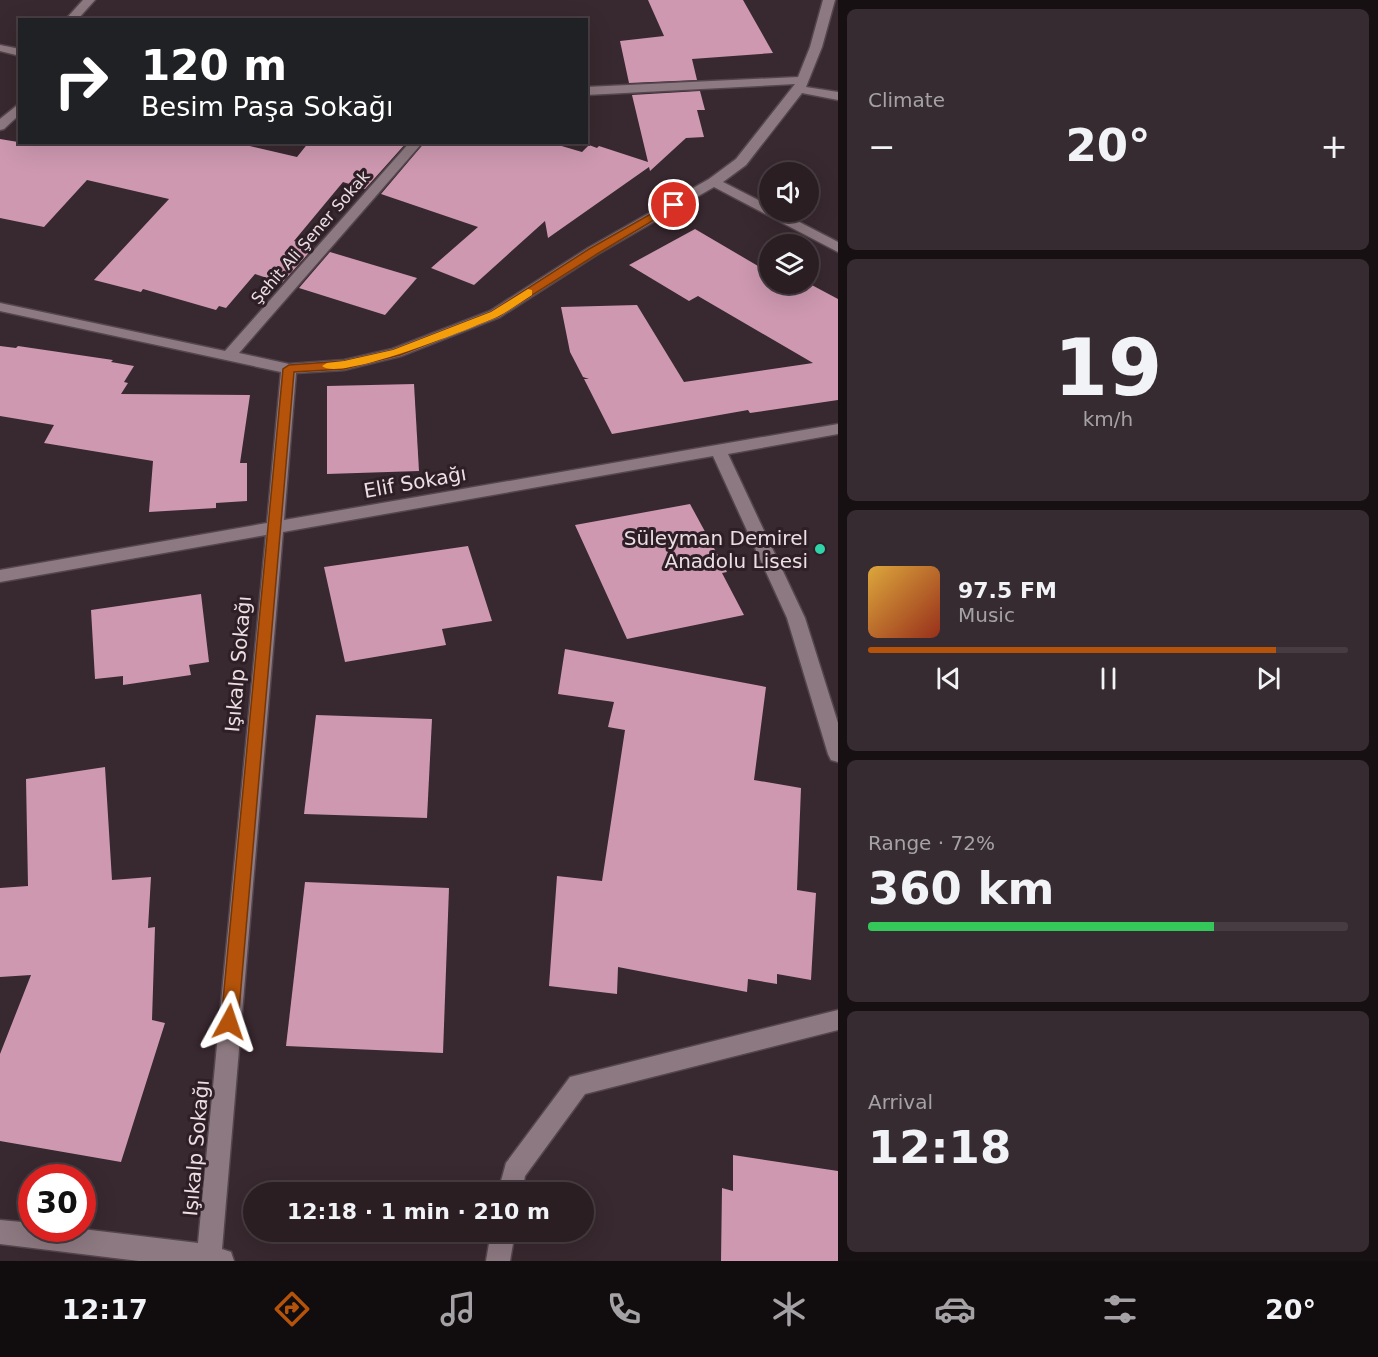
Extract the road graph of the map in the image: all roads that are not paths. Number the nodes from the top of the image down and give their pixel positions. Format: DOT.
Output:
graph roads {
  1 [pos="89,0"];
  2 [pos="829,0"];
  3 [pos="72,18"];
  4 [pos="0,48"];
  5 [pos="18,52"];
  6 [pos="801,85"];
  7 [pos="588,91"];
  8 [pos="838,96"];
  9 [pos="18,109"];
  10 [pos="0,126"];
  11 [pos="415,144"];
  12 [pos="714,182"];
  13 [pos="838,248"];
  14 [pos="0,306"];
  15 [pos="229,355"];
  16 [pos="289,369"];
  17 [pos="838,429"];
  18 [pos="718,450"];
  19 [pos="273,528"];
  20 [pos="0,576"];
  21 [pos="838,754"];
  22 [pos="838,1020"];
  23 [pos="512,1182"];
  24 [pos="0,1232"];
  25 [pos="501,1242"];
  26 [pos="215,1259"];
  27 [pos="498,1261"];
  1 -- 3 [label="street"];
  2 -- 6 [label="street"];
  4 -- 5 [label="street"];
  6 -- 7 [label="street"];
  6 -- 8 [label="street"];
  6 -- 12 [label="street"];
  9 -- 10 [label="street"];
  11 -- 15 [label="street, Şehit Ali Şener Sokak"];
  12 -- 13 [label="street"];
  12 -- 16 [label="street"];
  14 -- 15 [label="street"];
  15 -- 16 [label="street"];
  16 -- 19 [label="street, Işıkalp Sokağı"];
  17 -- 18 [label="street, Elif Sokağı"];
  18 -- 19 [label="street, Elif Sokağı"];
  18 -- 21 [label="street"];
  19 -- 20 [label="street, Elif Sokağı"];
  19 -- 26 [label="street, Işıkalp Sokağı"];
  22 -- 23 [label="street"];
  24 -- 26 [label="street"];
  25 -- 27 [label="street"];
}
